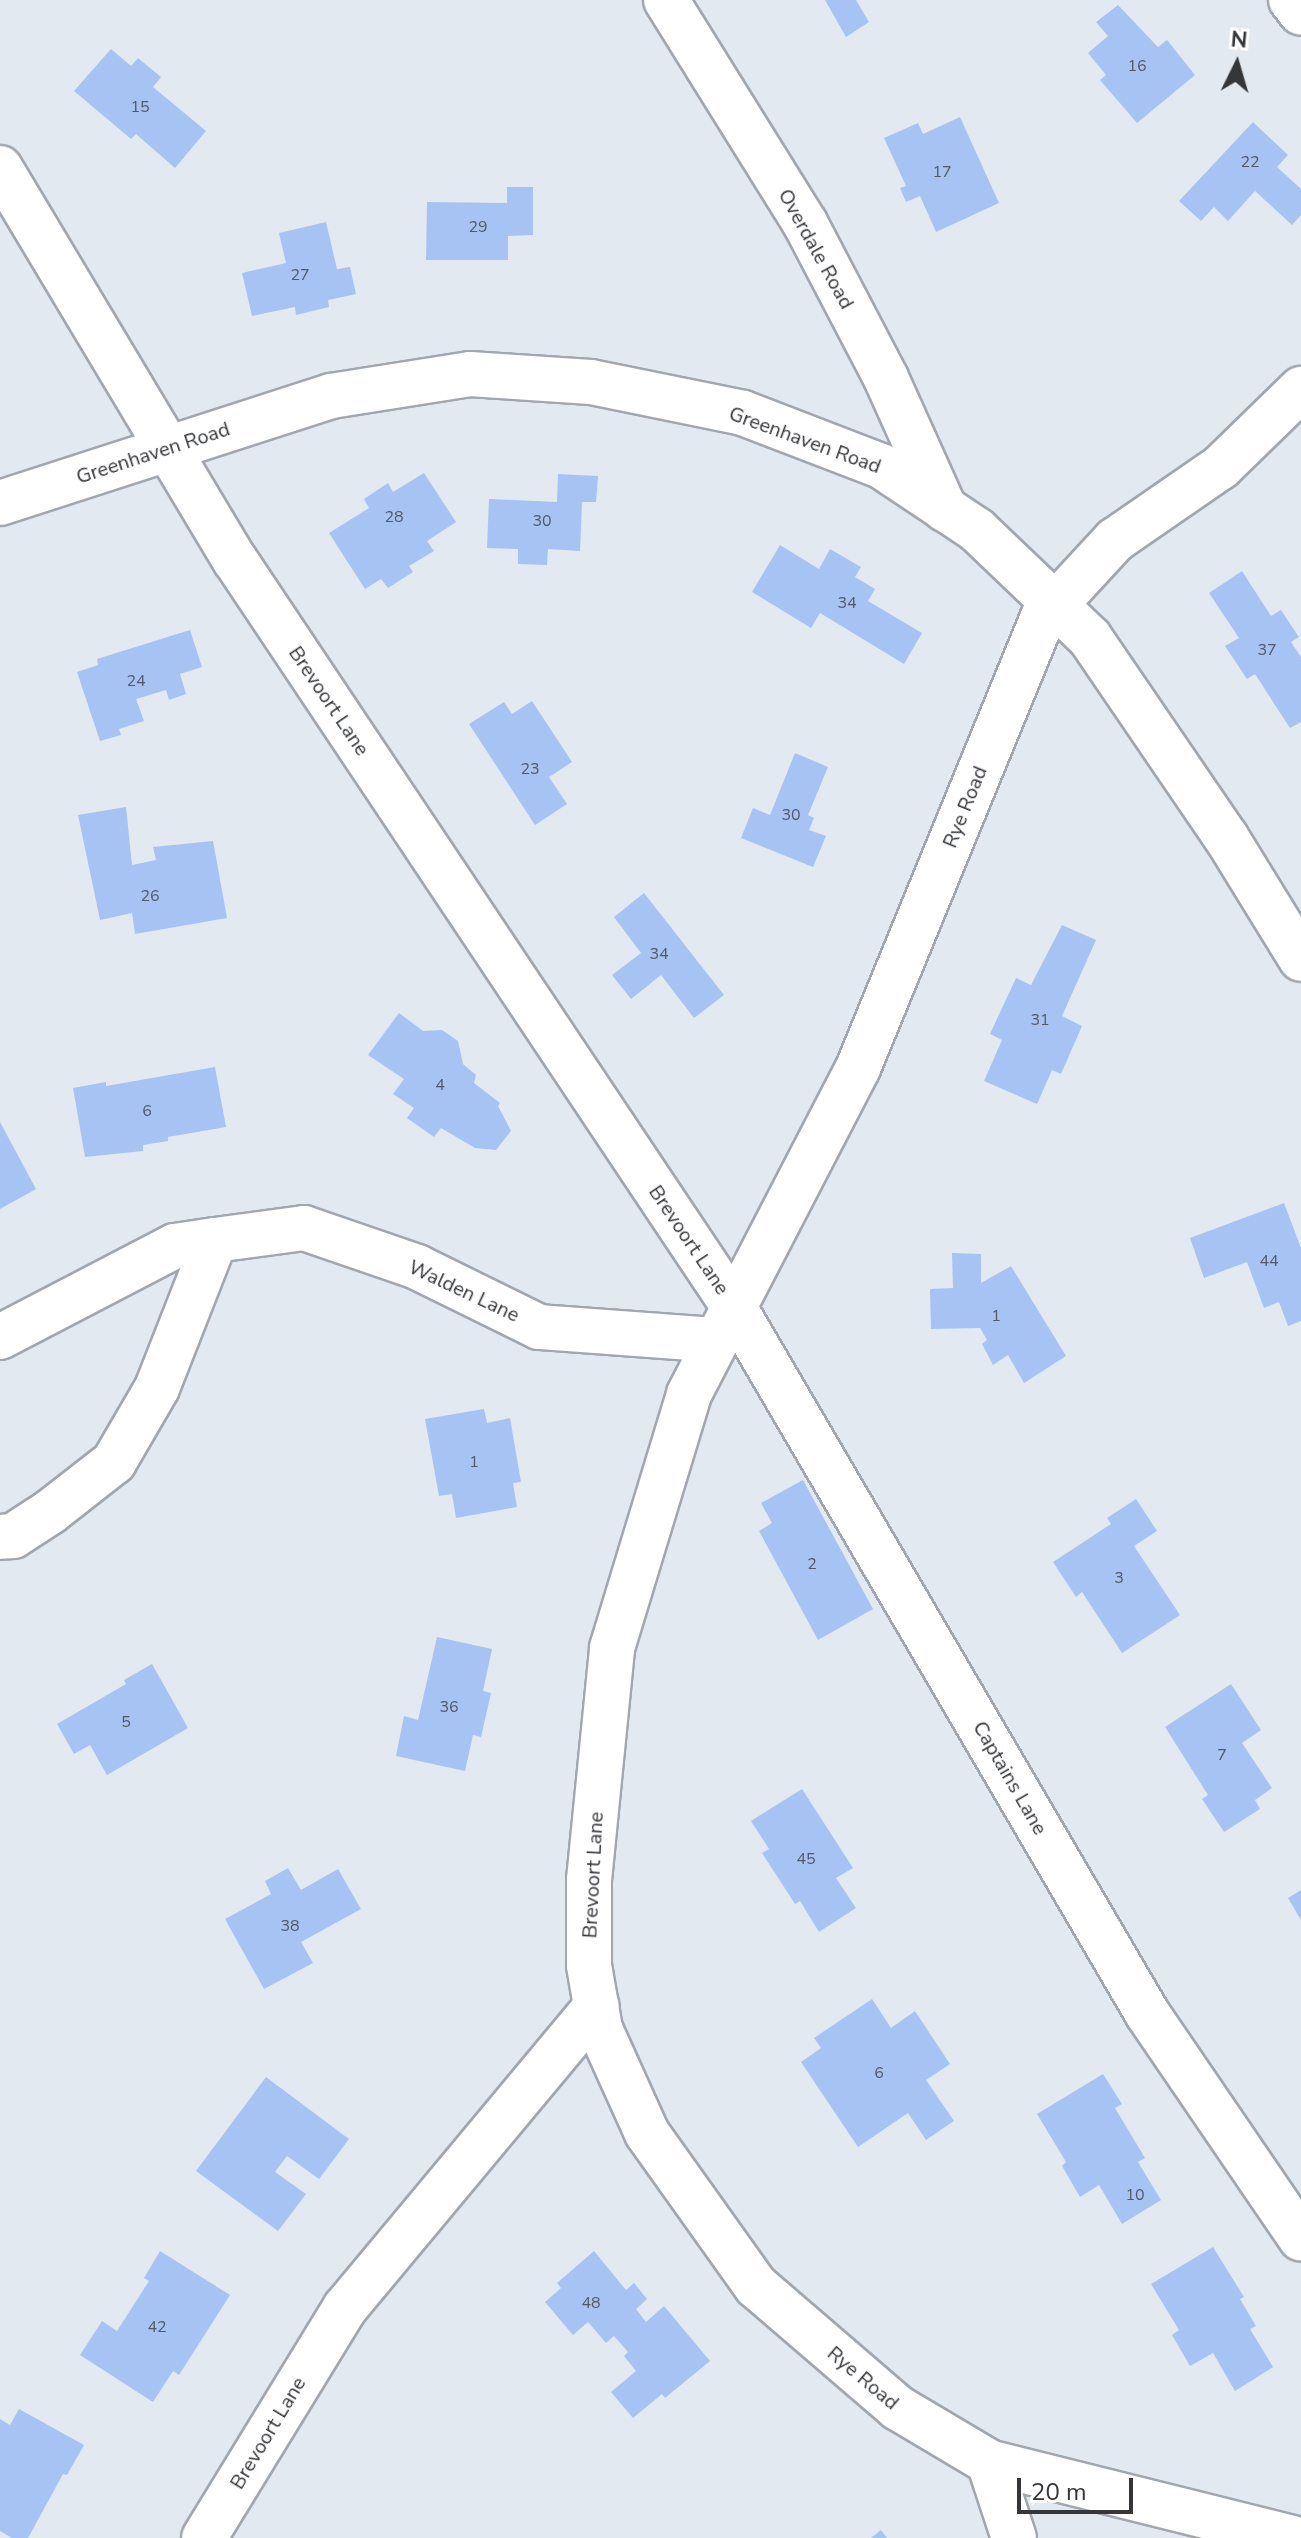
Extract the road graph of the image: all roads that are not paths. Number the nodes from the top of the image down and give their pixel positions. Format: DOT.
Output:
graph roads {
  1 [pos="666,0"];
  2 [pos="1291,0"];
  3 [pos="1301,13"];
  4 [pos="0,168"];
  5 [pos="1301,389"];
  6 [pos="168,449"];
  7 [pos="0,503"];
  8 [pos="945,509"];
  9 [pos="1055,605"];
  10 [pos="1301,959"];
  11 [pos="215,1240"];
  12 [pos="726,1323"];
  13 [pos="0,1337"];
  14 [pos="0,1537"];
  15 [pos="597,2006"];
  16 [pos="1301,2239"];
  17 [pos="989,2462"];
  18 [pos="204,2538"];
  19 [pos="1014,2538"];
  20 [pos="1293,2538"];
  1 -- 8 [label="street, Overdale Road"];
  2 -- 3 [label="street"];
  4 -- 6 [label="street, Brevoort Lane"];
  5 -- 9 [label="street, Rye Road"];
  6 -- 7 [label="street, Greenhaven Road"];
  6 -- 8 [label="street, Greenhaven Road"];
  6 -- 12 [label="street, Brevoort Lane"];
  8 -- 9 [label="street, Greenhaven Road"];
  9 -- 10 [label="street, Greenhaven Road"];
  9 -- 12 [label="street, Rye Road"];
  11 -- 12 [label="street, Walden Lane"];
  11 -- 13 [label="street, Walden Lane"];
  11 -- 14 [label="street"];
  12 -- 15 [label="street, Brevoort Lane"];
  12 -- 16 [label="street, Captains Lane"];
  15 -- 17 [label="street, Rye Road"];
  15 -- 18 [label="street, Brevoort Lane"];
  17 -- 19 [label="street"];
  17 -- 20 [label="street, Rye Road"];
}
